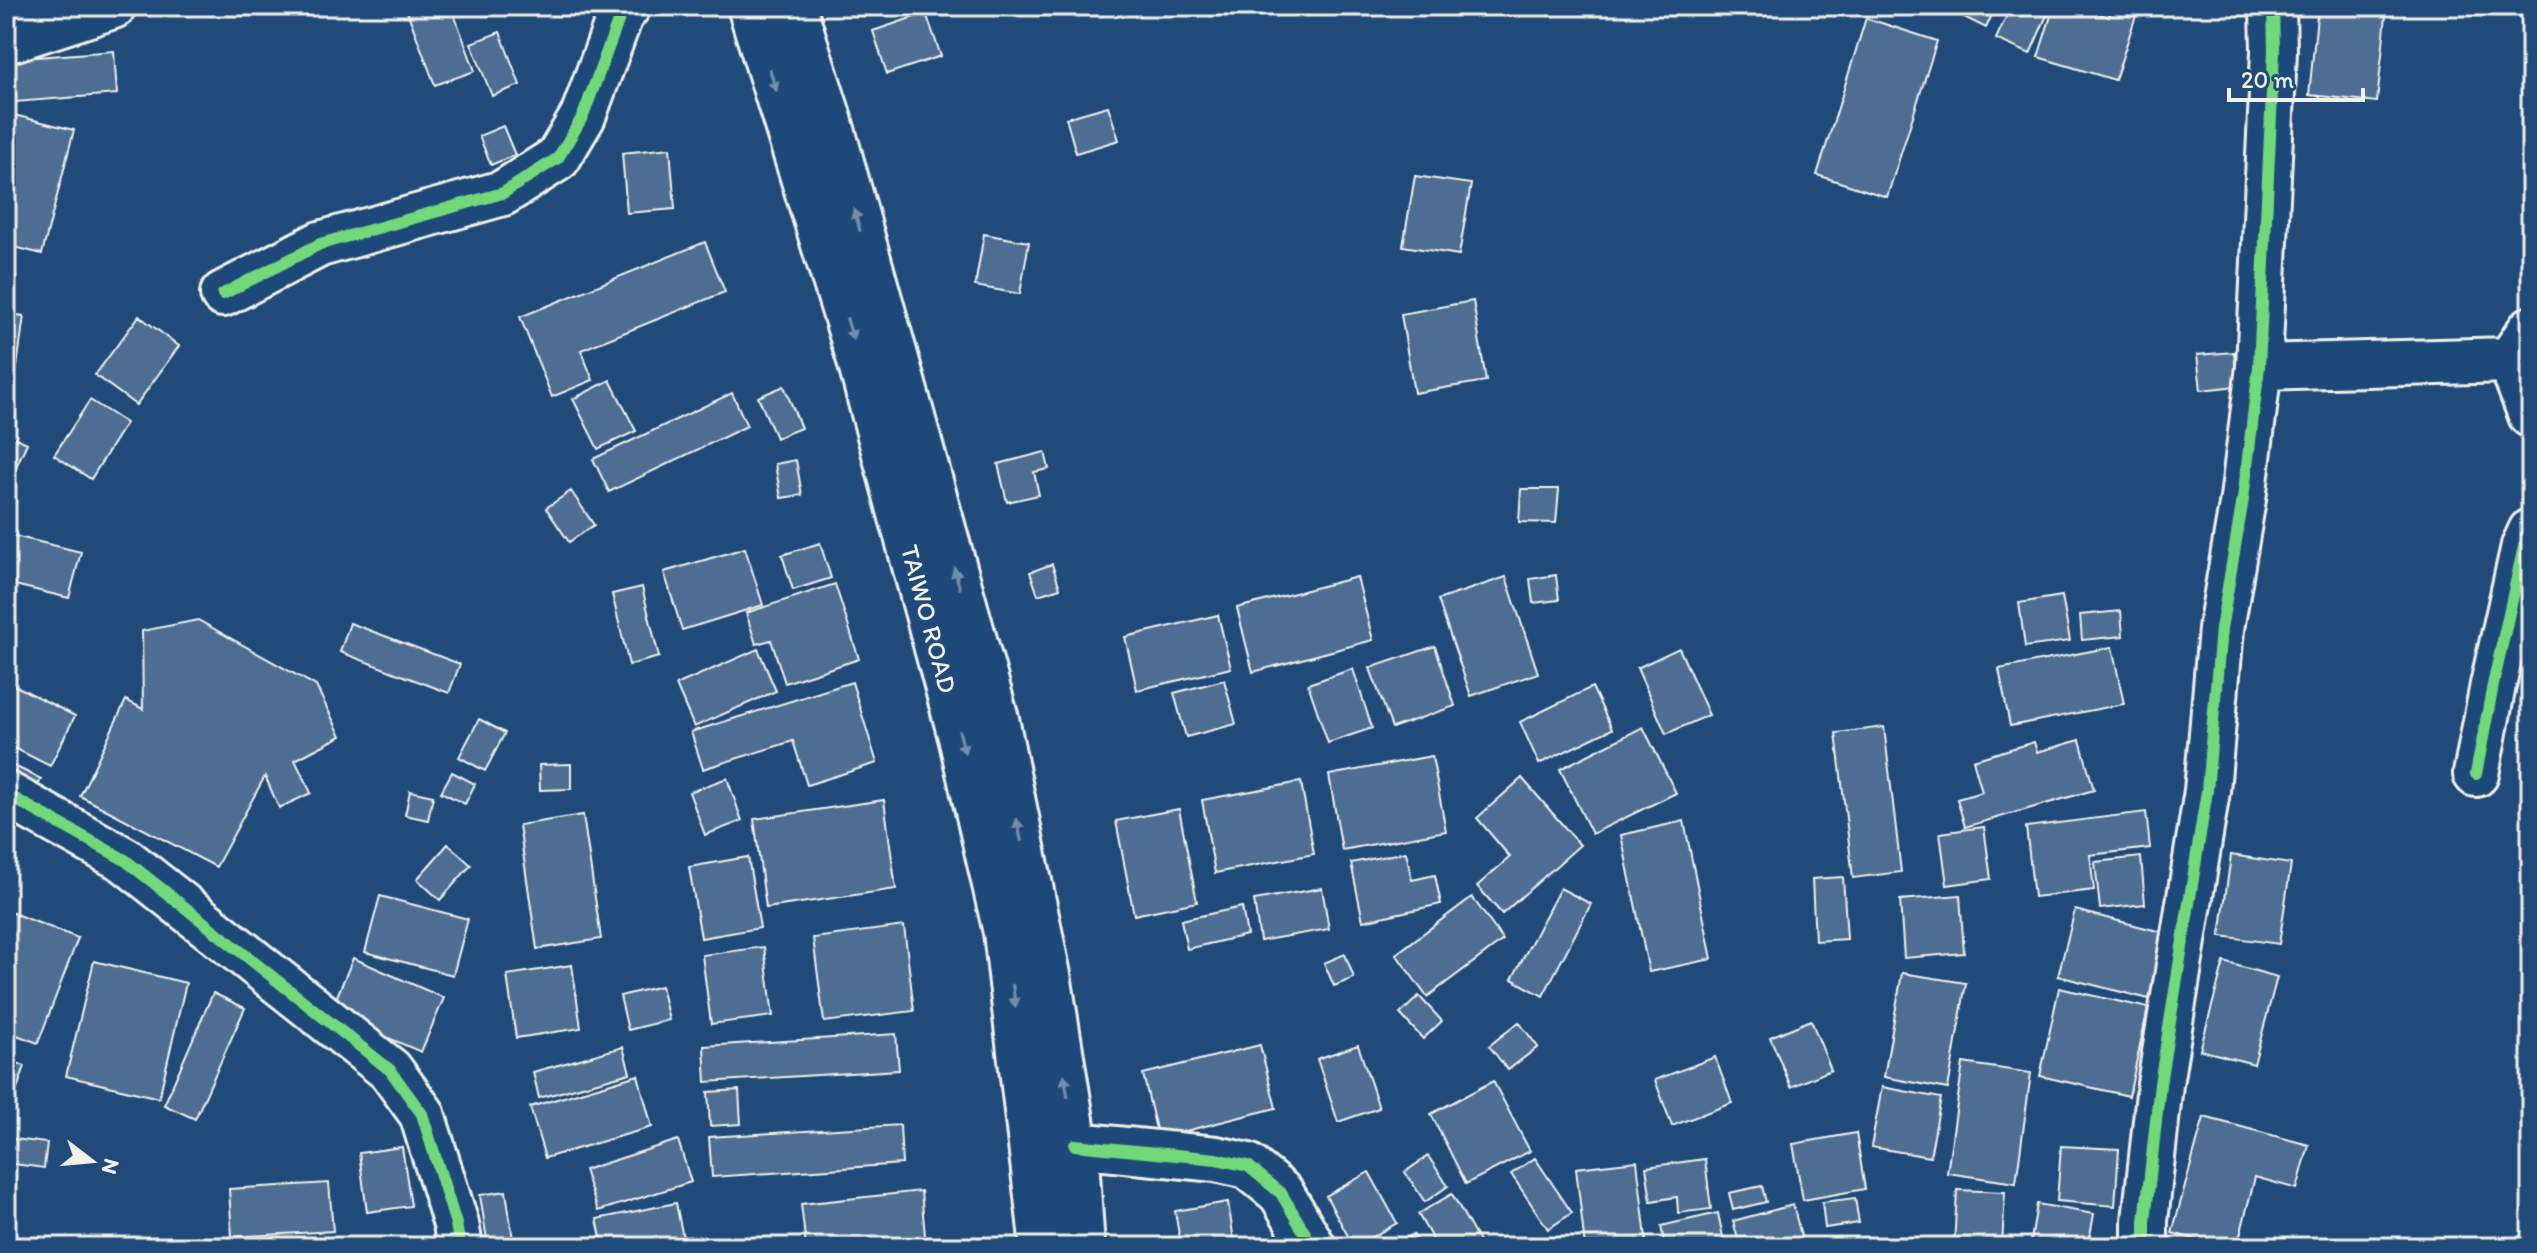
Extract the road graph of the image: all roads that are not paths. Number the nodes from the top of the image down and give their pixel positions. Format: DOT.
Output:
graph roads {
  1 [pos="113,6"];
  2 [pos="628,6"];
  3 [pos="750,6"];
  4 [pos="793,6"];
  5 [pos="2273,6"];
  6 [pos="6,41"];
  7 [pos="223,294"];
  8 [pos="2520,345"];
  9 [pos="2259,367"];
  10 [pos="2531,415"];
  11 [pos="2531,531"];
  12 [pos="2476,774"];
  13 [pos="6,794"];
  14 [pos="1075,1145"];
  15 [pos="460,1247"];
  16 [pos="1043,1247"];
  17 [pos="1082,1247"];
  18 [pos="1313,1247"];
  19 [pos="2145,1247"];
  1 -- 6 [label="street"];
  2 -- 7 [label="street"];
  3 -- 16 [label="street, TAIWO ROAD, one-way"];
  14 -- 4 [label="street, TAIWO ROAD, one-way"];
  5 -- 9 [label="street"];
  8 -- 9 [label="street"];
  8 -- 10 [label="street"];
  9 -- 19 [label="street"];
  11 -- 12 [label="street"];
  13 -- 15 [label="street"];
  14 -- 17 [label="street, TAIWO ROAD"];
  14 -- 18 [label="street"];
}
